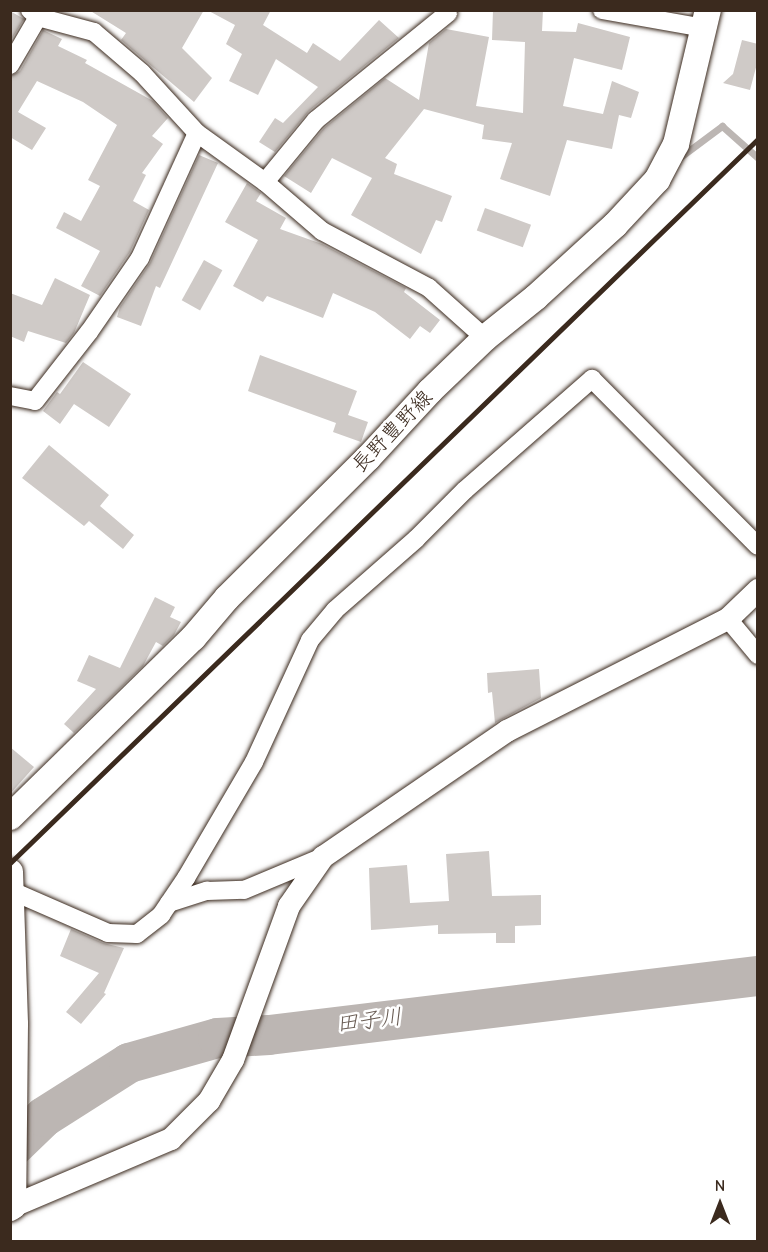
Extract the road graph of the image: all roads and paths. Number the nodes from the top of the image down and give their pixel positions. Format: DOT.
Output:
graph roads {
  1 [pos="603,10"];
  2 [pos="450,11"];
  3 [pos="34,14"];
  4 [pos="706,19"];
  5 [pos="10,65"];
  6 [pos="196,133"];
  7 [pos="265,182"];
  8 [pos="485,338"];
  9 [pos="10,396"];
  10 [pos="758,546"];
  11 [pos="758,590"];
  12 [pos="728,619"];
  13 [pos="758,655"];
  14 [pos="10,817"];
  15 [pos="323,857"];
  16 [pos="11,882"];
  17 [pos="169,903"];
  18 [pos="12,1104"];
  19 [pos="12,1207"];
  1 -- 4 [label="street"];
  2 -- 7 [label="street"];
  3 -- 5 [label="street"];
  3 -- 6 [label="street"];
  4 -- 8 [label="main road, 長野豊野線"];
  6 -- 7 [label="street"];
  6 -- 9 [label="street"];
  7 -- 8 [label="street"];
  8 -- 14 [label="main road, 長野豊野線"];
  10 -- 17 [label="street"];
  11 -- 12 [label="street"];
  12 -- 13 [label="street"];
  12 -- 15 [label="street"];
  15 -- 17 [label="street"];
  15 -- 19 [label="street"];
  16 -- 17 [label="street"];
  16 -- 18 [label="main road"];
  18 -- 19 [label="main road"];
}
